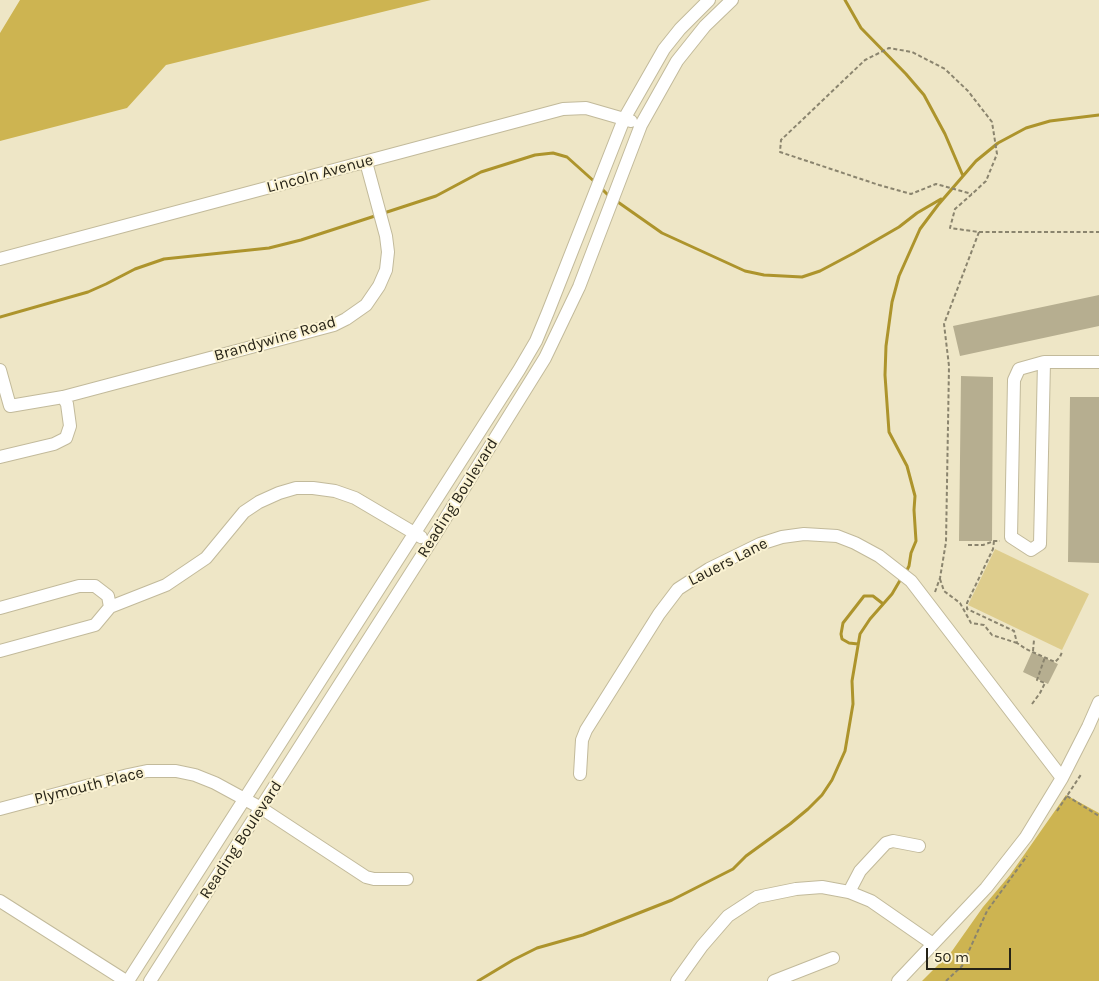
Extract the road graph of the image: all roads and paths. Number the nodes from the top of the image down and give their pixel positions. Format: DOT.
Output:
graph roads {
  1 [pos="709,0"];
  2 [pos="732,0"];
  3 [pos="624,119"];
  4 [pos="641,125"];
  5 [pos="366,162"];
  6 [pos="972,194"];
  7 [pos="979,232"];
  8 [pos="1099,232"];
  9 [pos="0,259"];
  10 [pos="1044,362"];
  11 [pos="1099,362"];
  12 [pos="0,370"];
  13 [pos="64,397"];
  14 [pos="5,408"];
  15 [pos="0,457"];
  16 [pos="414,533"];
  17 [pos="1011,537"];
  18 [pos="994,541"];
  19 [pos="430,543"];
  20 [pos="968,545"];
  21 [pos="940,578"];
  22 [pos="932,606"];
  23 [pos="110,607"];
  24 [pos="0,608"];
  25 [pos="1034,640"];
  26 [pos="1017,643"];
  27 [pos="1033,651"];
  28 [pos="0,652"];
  29 [pos="1062,652"];
  30 [pos="1045,656"];
  31 [pos="1099,702"];
  32 [pos="1032,704"];
  33 [pos="1082,773"];
  34 [pos="580,774"];
  35 [pos="1062,778"];
  36 [pos="1067,796"];
  37 [pos="244,799"];
  38 [pos="261,808"];
  39 [pos="0,809"];
  40 [pos="1056,812"];
  41 [pos="1099,816"];
  42 [pos="919,846"];
  43 [pos="1030,852"];
  44 [pos="407,878"];
  45 [pos="849,892"];
  46 [pos="0,901"];
  47 [pos="933,944"];
  48 [pos="833,958"];
  49 [pos="127,981"];
  50 [pos="150,981"];
  51 [pos="677,981"];
  52 [pos="774,981"];
  53 [pos="898,981"];
  54 [pos="946,981"];
  1 -- 3 [label="street, Reading Boulevard"];
  2 -- 4 [label="street, Reading Boulevard"];
  3 -- 4 [label="street, Lincoln Avenue"];
  3 -- 5 [label="street, Lincoln Avenue"];
  3 -- 16 [label="street, Reading Boulevard"];
  4 -- 19 [label="street, Reading Boulevard"];
  5 -- 9 [label="street, Lincoln Avenue"];
  5 -- 13 [label="street, Brandywine Road"];
  6 -- 6 [label="path"];
  6 -- 7 [label="path"];
  7 -- 8 [label="path"];
  7 -- 21 [label="path"];
  10 -- 11 [label="street"];
  10 -- 17 [label="street"];
  10 -- 17 [label="street"];
  12 -- 14 [label="street"];
  13 -- 14 [label="street, Brandywine Road"];
  13 -- 15 [label="street"];
  16 -- 19 [label="street"];
  16 -- 23 [label="street"];
  16 -- 37 [label="street, Reading Boulevard"];
  17 -- 18 [label="path"];
  18 -- 20 [label="path"];
  18 -- 26 [label="path"];
  19 -- 38 [label="street, Reading Boulevard"];
  21 -- 22 [label="path"];
  21 -- 26 [label="path"];
  22 -- 34 [label="street, Lauers Lane"];
  22 -- 35 [label="street, Lauers Lane"];
  23 -- 24 [label="street"];
  23 -- 28 [label="street"];
  25 -- 27 [label="path"];
  26 -- 27 [label="path"];
  27 -- 30 [label="path"];
  29 -- 30 [label="path"];
  30 -- 32 [label="path"];
  31 -- 35 [label="street"];
  33 -- 36 [label="path"];
  35 -- 47 [label="street"];
  36 -- 40 [label="path"];
  36 -- 41 [label="path"];
  37 -- 38 [label="street, Plymouth Place"];
  37 -- 39 [label="street, Plymouth Place"];
  37 -- 49 [label="street, Reading Boulevard"];
  38 -- 44 [label="street, Plymouth Place"];
  38 -- 50 [label="street, Reading Boulevard"];
  42 -- 45 [label="street"];
  43 -- 54 [label="path"];
  45 -- 47 [label="street"];
  45 -- 51 [label="street"];
  46 -- 49 [label="street"];
  47 -- 53 [label="street"];
  48 -- 52 [label="street"];
}
